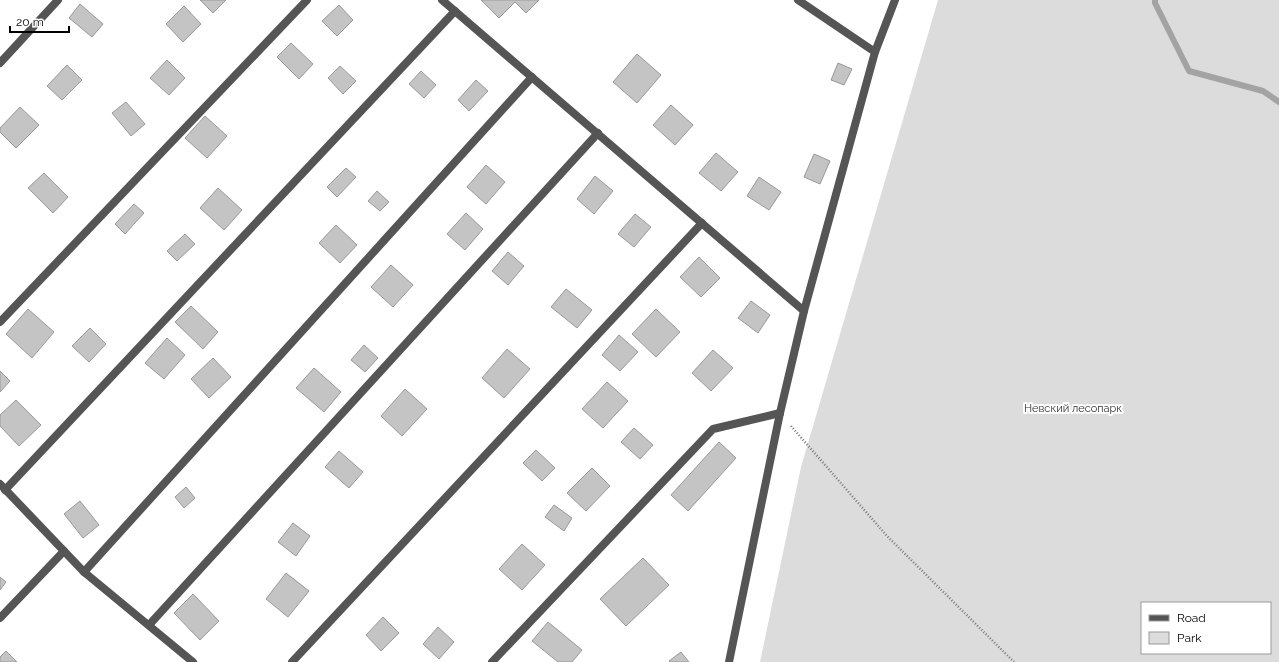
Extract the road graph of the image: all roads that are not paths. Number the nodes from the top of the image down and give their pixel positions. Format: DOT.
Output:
graph roads {
  1 [pos="58,0"];
  2 [pos="308,0"];
  3 [pos="442,0"];
  4 [pos="798,0"];
  5 [pos="895,0"];
  6 [pos="455,11"];
  7 [pos="875,52"];
  8 [pos="0,63"];
  9 [pos="532,77"];
  10 [pos="598,134"];
  11 [pos="702,224"];
  12 [pos="804,311"];
  13 [pos="0,322"];
  14 [pos="780,413"];
  15 [pos="3,487"];
  16 [pos="64,551"];
  17 [pos="84,572"];
  18 [pos="0,618"];
  19 [pos="149,626"];
  20 [pos="193,662"];
  21 [pos="292,662"];
  22 [pos="492,662"];
  23 [pos="729,662"];
  1 -- 8 [label="street"];
  2 -- 13 [label="street"];
  3 -- 6 [label="street"];
  4 -- 7 [label="street"];
  5 -- 7 [label="street"];
  6 -- 9 [label="street"];
  6 -- 15 [label="street"];
  7 -- 12 [label="street"];
  9 -- 10 [label="street"];
  9 -- 17 [label="street"];
  10 -- 11 [label="street"];
  10 -- 19 [label="street"];
  11 -- 12 [label="street"];
  11 -- 21 [label="street"];
  12 -- 14 [label="street"];
  14 -- 22 [label="street"];
  14 -- 23 [label="street"];
  15 -- 16 [label="street"];
  16 -- 17 [label="street"];
  16 -- 18 [label="street"];
  17 -- 19 [label="street"];
  19 -- 20 [label="street"];
}
